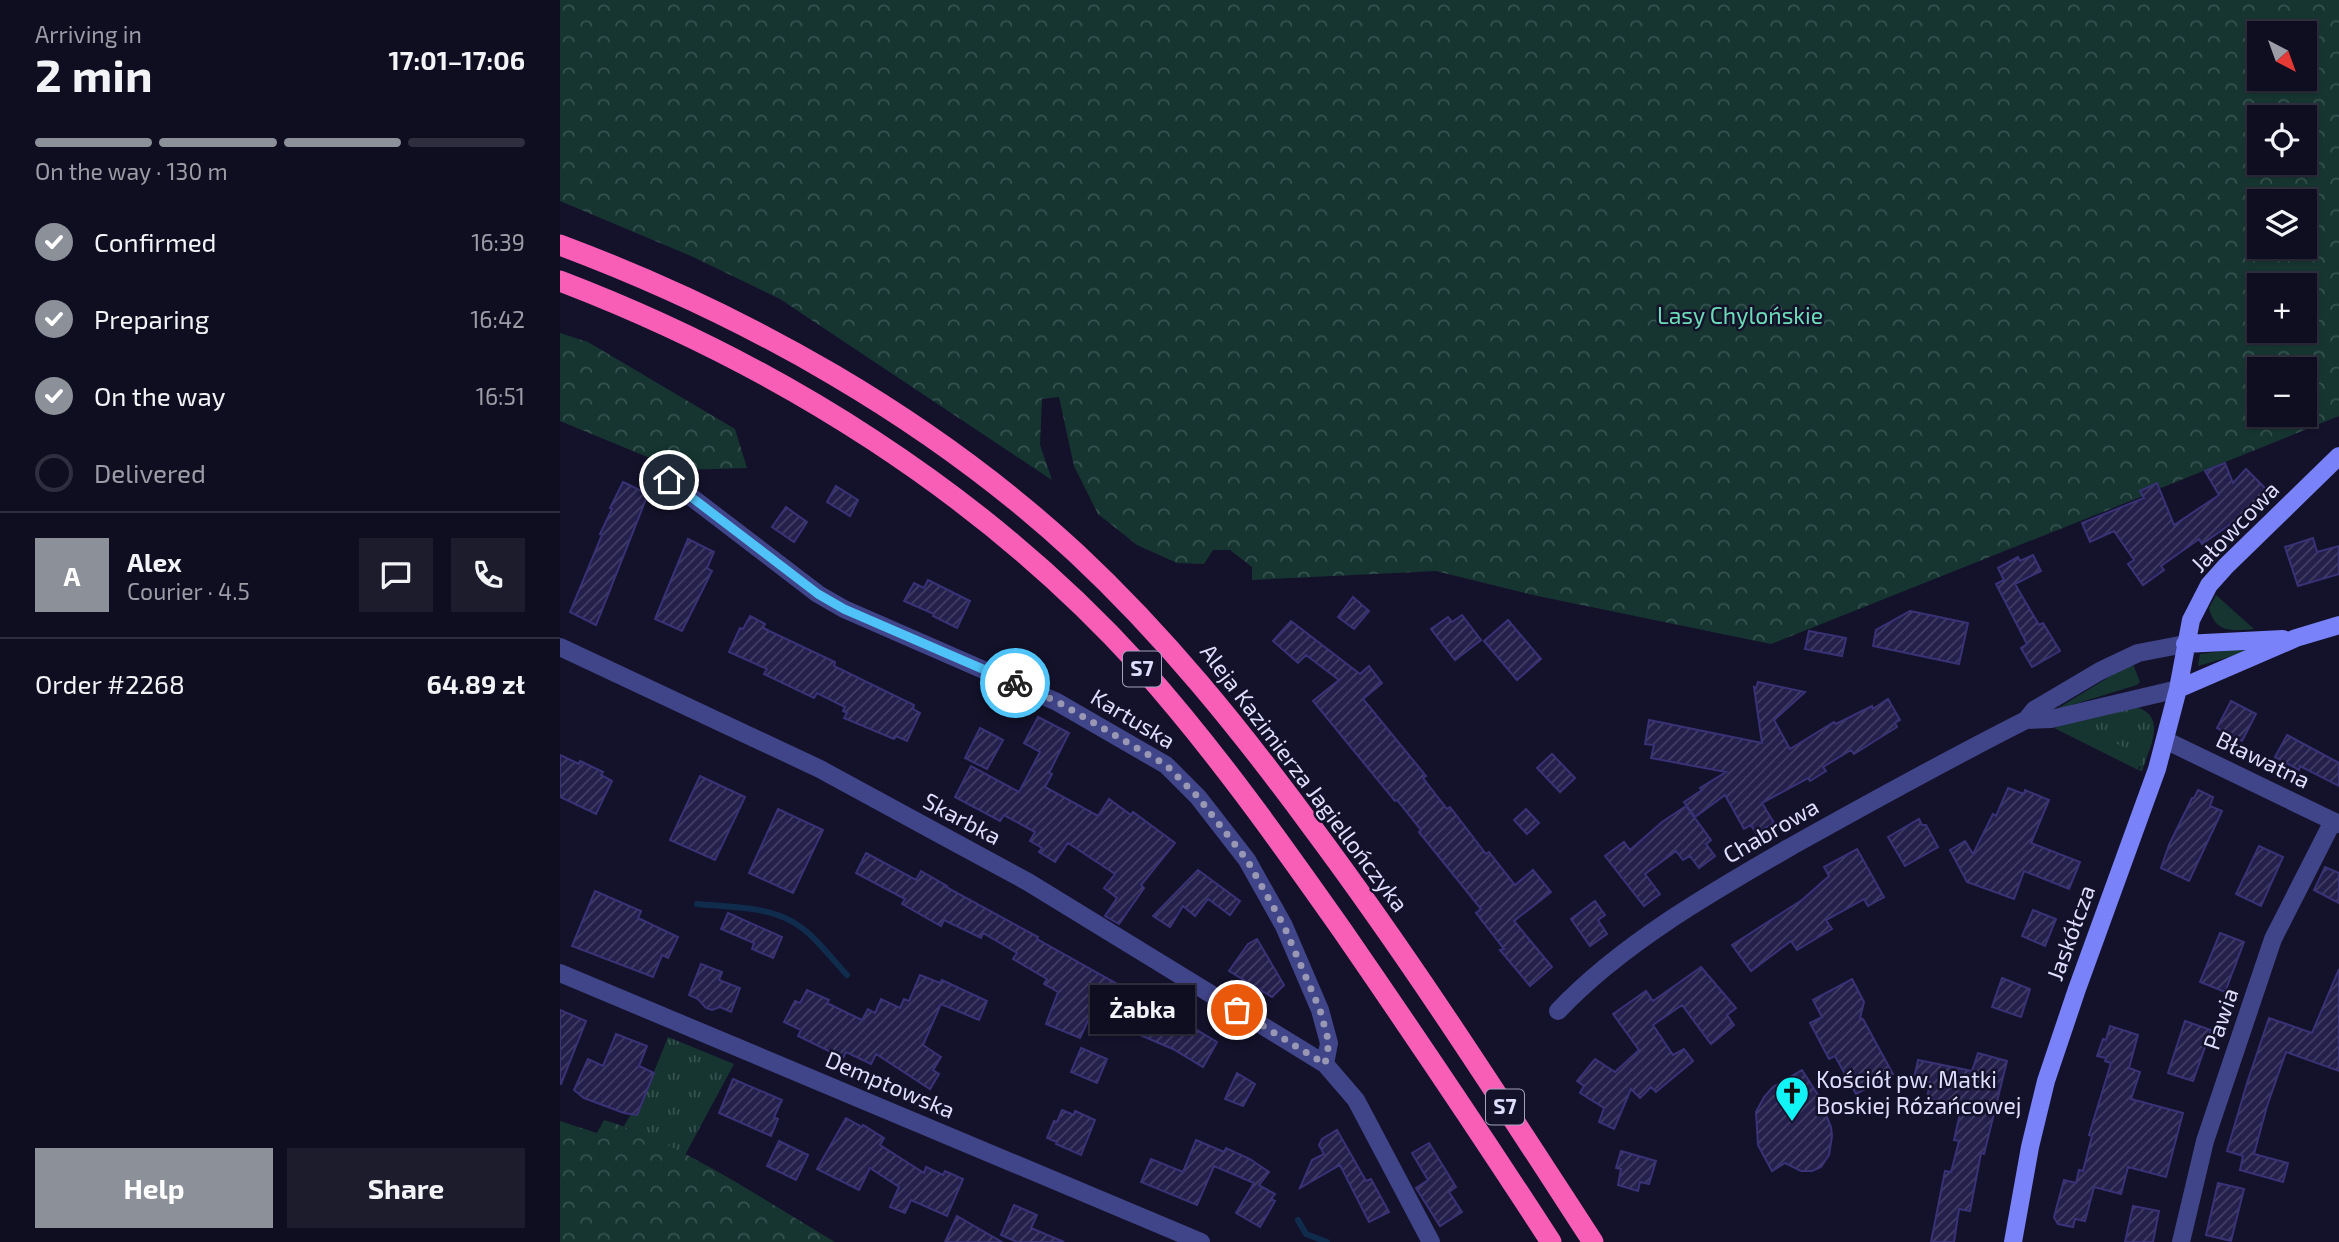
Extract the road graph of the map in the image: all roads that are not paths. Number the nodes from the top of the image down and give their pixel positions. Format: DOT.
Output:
graph roads {
  1 [pos="560,245"];
  2 [pos="560,281"];
  3 [pos="2339,456"];
  4 [pos="669,480"];
  5 [pos="2339,625"];
  6 [pos="2296,638"];
  7 [pos="2185,644"];
  8 [pos="560,647"];
  9 [pos="2178,689"];
  10 [pos="2026,720"];
  11 [pos="2165,740"];
  12 [pos="2336,822"];
  13 [pos="560,973"];
  14 [pos="1558,1011"];
  15 [pos="1325,1064"];
  16 [pos="1202,1242"];
  17 [pos="1431,1242"];
  18 [pos="1551,1242"];
  19 [pos="1593,1242"];
  20 [pos="2013,1242"];
  21 [pos="2181,1242"];
  1 -- 19 [label="highway, Aleja Kazimierza Jagiellończyka / S7"];
  2 -- 18 [label="highway, S7"];
  3 -- 7 [label="street, Jałowcowa"];
  4 -- 15 [label="street, Kartuska"];
  5 -- 6 [label="street, Chabrowa"];
  6 -- 7 [label="street, Chabrowa"];
  6 -- 9 [label="street, Chabrowa"];
  7 -- 9 [label="street, Jaskółcza"];
  7 -- 10 [label="street, Chabrowa"];
  8 -- 15 [label="street, Skarbka"];
  9 -- 10 [label="street, Chabrowa"];
  9 -- 11 [label="street, Jaskółcza"];
  10 -- 14 [label="street, Chabrowa"];
  11 -- 12 [label="street, Bławatna"];
  11 -- 20 [label="street, Jaskółcza"];
  12 -- 21 [label="street, Pawia"];
  13 -- 16 [label="street, Demptowska"];
  15 -- 17 [label="street"];
}
